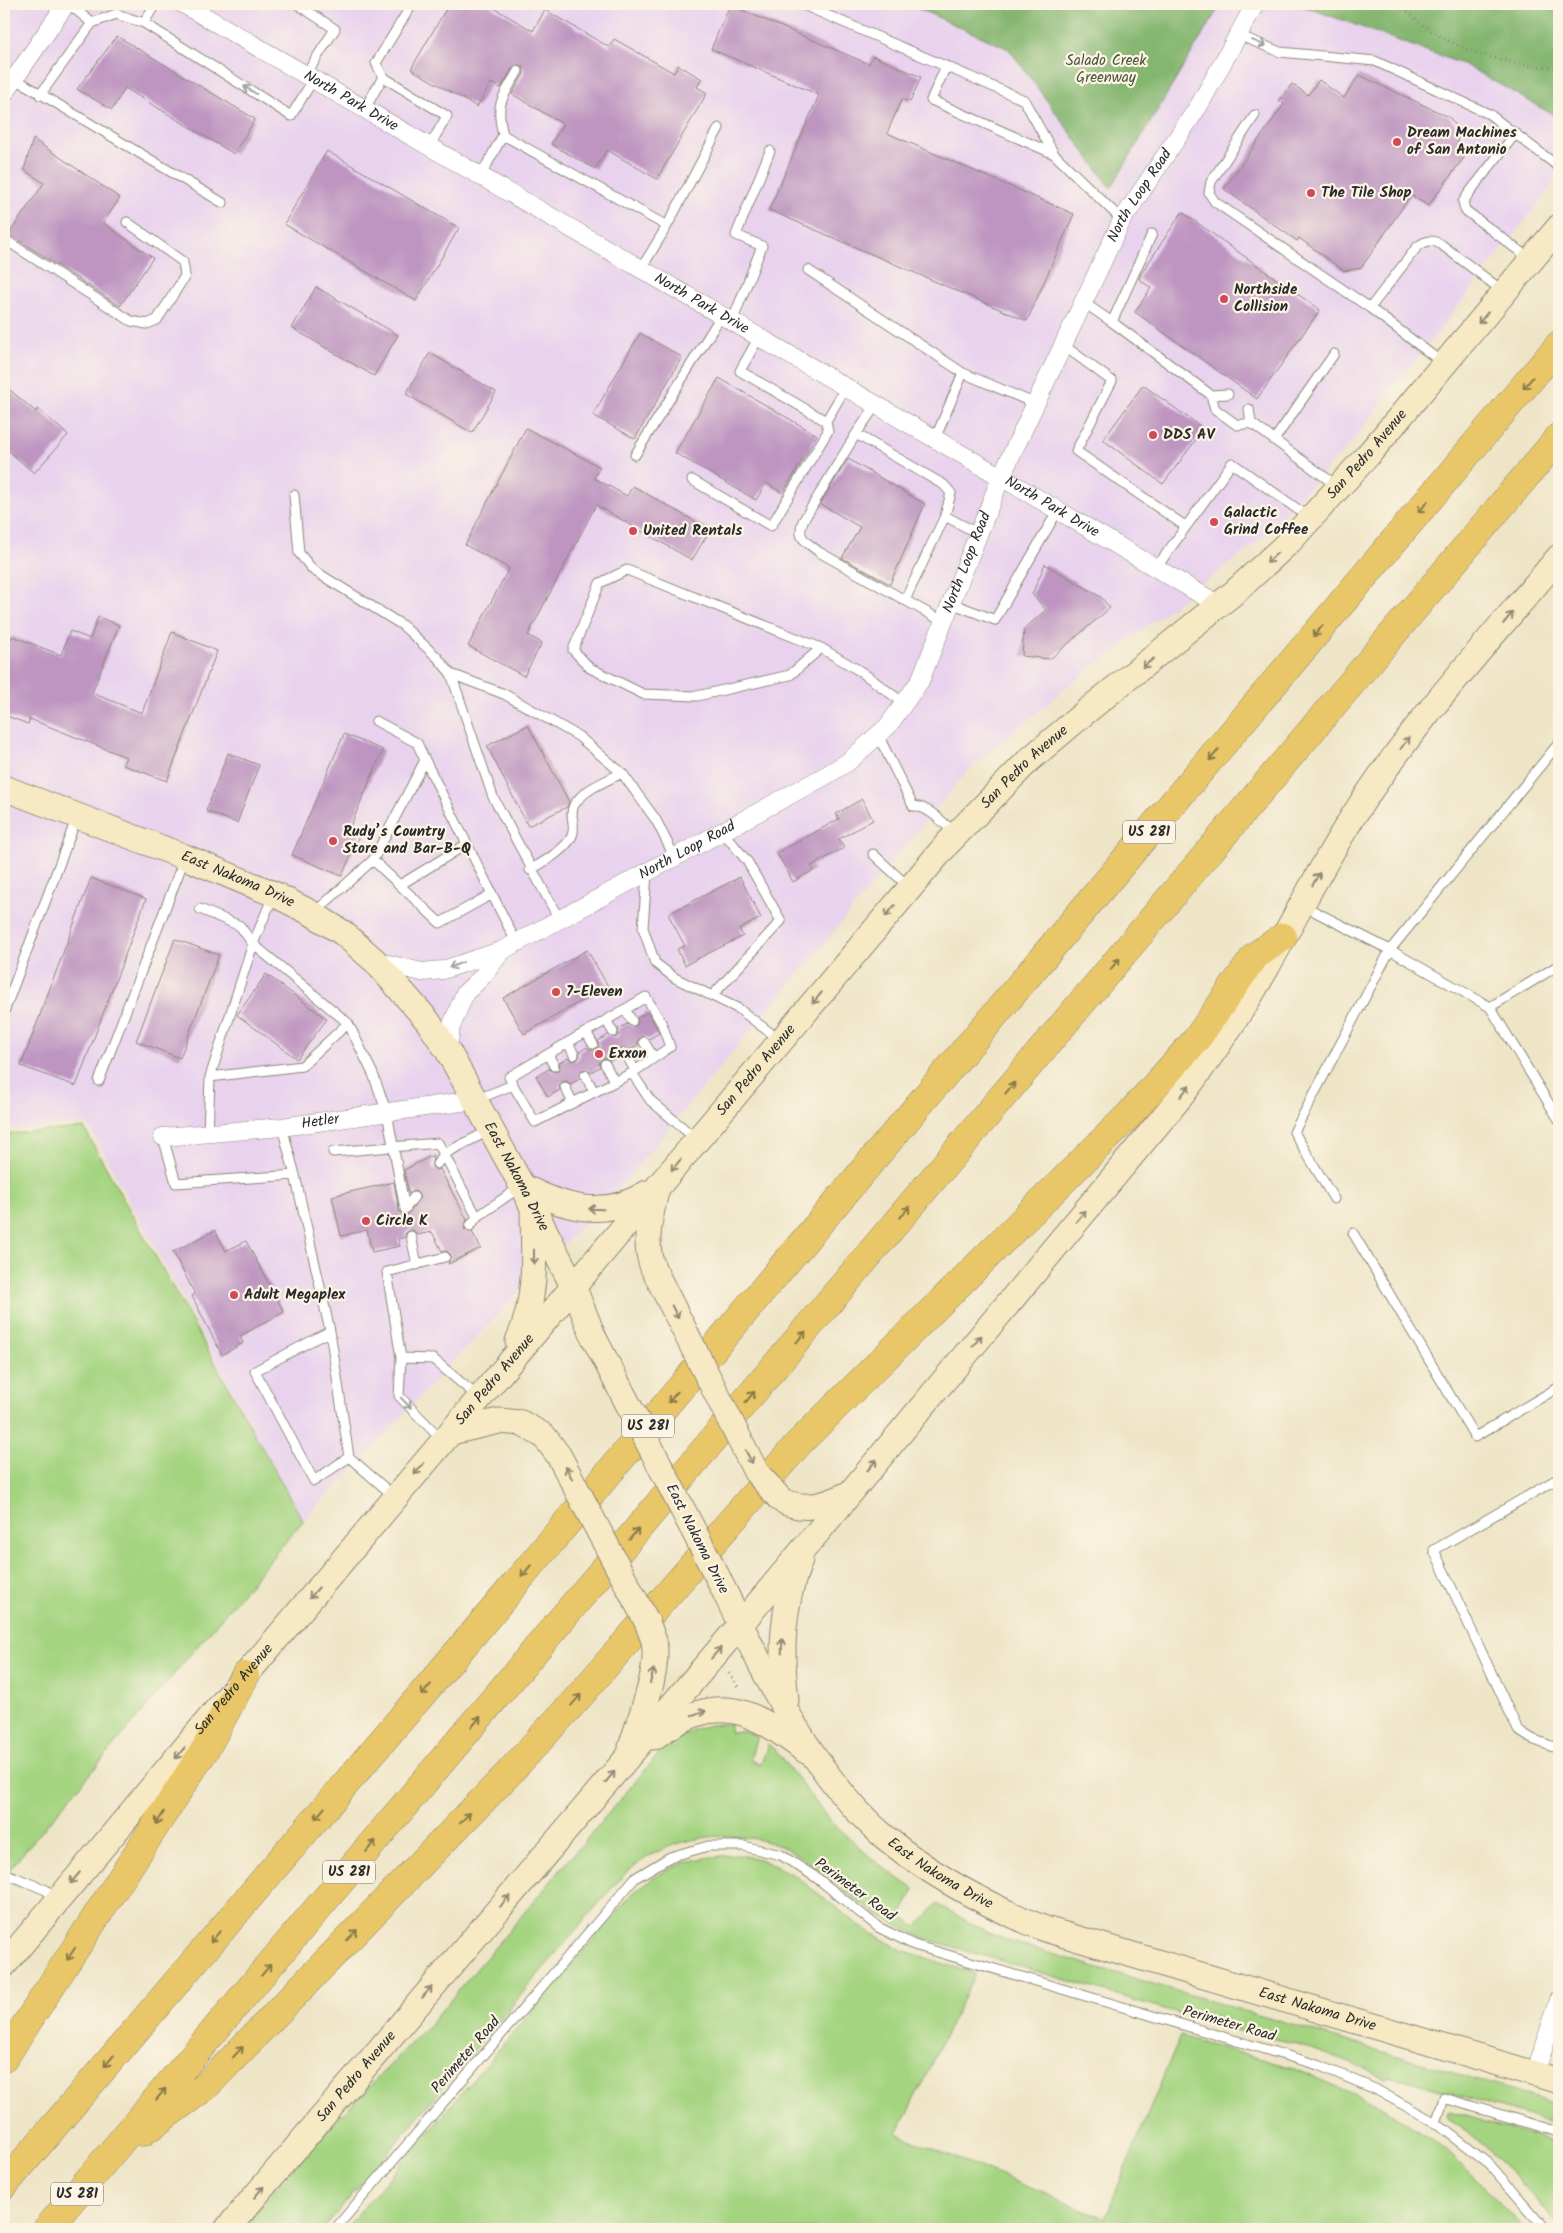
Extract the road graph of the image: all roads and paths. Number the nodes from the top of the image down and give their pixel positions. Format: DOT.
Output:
graph roads {
  1 [pos="68,4"];
  2 [pos="155,4"];
  3 [pos="183,4"];
  4 [pos="297,4"];
  5 [pos="412,4"];
  6 [pos="801,4"];
  7 [pos="1256,4"];
  8 [pos="1401,4"];
  9 [pos="92,23"];
  10 [pos="144,23"];
  11 [pos="1238,35"];
  12 [pos="946,66"];
  13 [pos="1559,68"];
  14 [pos="518,71"];
  15 [pos="9,75"];
  16 [pos="383,77"];
  17 [pos="309,78"];
  18 [pos="4,94"];
  19 [pos="40,95"];
  20 [pos="364,110"];
  21 [pos="1255,115"];
  22 [pos="719,128"];
  23 [pos="1516,133"];
  24 [pos="503,135"];
  25 [pos="429,147"];
  26 [pos="770,151"];
  27 [pos="1054,154"];
  28 [pos="1559,168"];
  29 [pos="480,177"];
  30 [pos="223,203"];
  31 [pos="1122,220"];
  32 [pos="127,222"];
  33 [pos="667,226"];
  34 [pos="1559,227"];
  35 [pos="1152,234"];
  36 [pos="4,239"];
  37 [pos="1531,260"];
  38 [pos="641,269"];
  39 [pos="808,270"];
  40 [pos="1504,292"];
  41 [pos="1083,302"];
  42 [pos="1370,308"];
  43 [pos="727,319"];
  44 [pos="1112,322"];
  45 [pos="760,337"];
  46 [pos="1063,345"];
  47 [pos="1559,345"];
  48 [pos="1334,354"];
  49 [pos="1444,364"];
  50 [pos="963,372"];
  51 [pos="846,387"];
  52 [pos="1228,394"];
  53 [pos="1211,395"];
  54 [pos="1036,404"];
  55 [pos="876,405"];
  56 [pos="1249,409"];
  57 [pos="826,421"];
  58 [pos="1250,423"];
  59 [pos="856,434"];
  60 [pos="1559,437"];
  61 [pos="936,439"];
  62 [pos="1274,440"];
  63 [pos="635,456"];
  64 [pos="1001,477"];
  65 [pos="692,480"];
  66 [pos="1339,488"];
  67 [pos="294,495"];
  68 [pos="1058,510"];
  69 [pos="945,516"];
  70 [pos="1311,519"];
  71 [pos="1185,526"];
  72 [pos="979,534"];
  73 [pos="1559,557"];
  74 [pos="1156,568"];
  75 [pos="906,600"];
  76 [pos="951,603"];
  77 [pos="1219,605"];
  78 [pos="944,622"];
  79 [pos="821,648"];
  80 [pos="451,674"];
  81 [pos="905,704"];
  82 [pos="376,721"];
  83 [pos="878,735"];
  84 [pos="1559,743"];
  85 [pos="425,760"];
  86 [pos="622,773"];
  87 [pos="4,788"];
  88 [pos="77,816"];
  89 [pos="723,832"];
  90 [pos="956,834"];
  91 [pos="468,844"];
  92 [pos="873,854"];
  93 [pos="185,857"];
  94 [pos="675,858"];
  95 [pos="373,860"];
  96 [pos="530,870"];
  97 [pos="648,873"];
  98 [pos="400,885"];
  99 [pos="910,888"];
  100 [pos="274,894"];
  101 [pos="492,894"];
  102 [pos="1302,904"];
  103 [pos="200,910"];
  104 [pos="313,914"];
  105 [pos="560,921"];
  106 [pos="1283,937"];
  107 [pos="253,944"];
  108 [pos="510,946"];
  109 [pos="1390,950"];
  110 [pos="375,961"];
  111 [pos="1559,966"];
  112 [pos="712,996"];
  113 [pos="1490,1007"];
  114 [pos="625,1009"];
  115 [pos="4,1012"];
  116 [pos="606,1020"];
  117 [pos="632,1021"];
  118 [pos="348,1023"];
  119 [pos="586,1032"];
  120 [pos="613,1032"];
  121 [pos="781,1041"];
  122 [pos="568,1042"];
  123 [pos="644,1042"];
  124 [pos="593,1044"];
  125 [pos="448,1051"];
  126 [pos="625,1053"];
  127 [pos="548,1054"];
  128 [pos="574,1054"];
  129 [pos="654,1058"];
  130 [pos="605,1064"];
  131 [pos="554,1066"];
  132 [pos="633,1072"];
  133 [pos="585,1076"];
  134 [pos="210,1077"];
  135 [pos="99,1081"];
  136 [pos="614,1082"];
  137 [pos="513,1085"];
  138 [pos="565,1087"];
  139 [pos="594,1092"];
  140 [pos="475,1100"];
  141 [pos="573,1103"];
  142 [pos="387,1113"];
  143 [pos="1559,1120"];
  144 [pos="282,1127"];
  145 [pos="492,1129"];
  146 [pos="208,1134"];
  147 [pos="162,1137"];
  148 [pos="697,1140"];
  149 [pos="392,1146"];
  150 [pos="333,1152"];
  151 [pos="444,1154"];
  152 [pos="437,1164"];
  153 [pos="295,1175"];
  154 [pos="522,1186"];
  155 [pos="657,1187"];
  156 [pos="414,1197"];
  157 [pos="1334,1199"];
  158 [pos="534,1209"];
  159 [pos="477,1217"];
  160 [pos="470,1226"];
  161 [pos="1353,1233"];
  162 [pos="411,1236"];
  163 [pos="445,1257"];
  164 [pos="417,1265"];
  165 [pos="573,1286"];
  166 [pos="330,1331"];
  167 [pos="401,1358"];
  168 [pos="506,1366"];
  169 [pos="1559,1388"];
  170 [pos="480,1398"];
  171 [pos="447,1437"];
  172 [pos="348,1458"];
  173 [pos="1559,1478"];
  174 [pos="847,1495"];
  175 [pos="396,1497"];
  176 [pos="807,1543"];
  177 [pos="741,1624"];
  178 [pos="731,1671"];
  179 [pos="245,1676"];
  180 [pos="742,1693"];
  181 [pos="788,1712"];
  182 [pos="1559,1749"];
  183 [pos="628,1756"];
  184 [pos="819,1762"];
  185 [pos="4,1873"];
  186 [pos="56,1900"];
  187 [pos="4,1965"];
  188 [pos="1559,2000"];
  189 [pos="4,2058"];
  190 [pos="1535,2074"];
  191 [pos="1559,2081"];
  192 [pos="1436,2123"];
  193 [pos="1559,2132"];
  194 [pos="107,2158"];
  195 [pos="4,2184"];
  196 [pos="47,2229"];
  197 [pos="227,2229"];
  198 [pos="335,2229"];
  199 [pos="1546,2229"];
  1 -- 9 [label="lane"];
  1 -- 15 [label="street"];
  2 -- 10 [label="lane"];
  3 -- 17 [label="street, North Park Drive"];
  4 -- 17 [label="lane"];
  5 -- 16 [label="lane"];
  6 -- 12 [label="lane"];
  7 -- 11 [label="street, North Loop Road"];
  8 -- 13 [label="path"];
  9 -- 10 [label="lane"];
  9 -- 19 [label="lane"];
  17 -- 10 [label="lane, one-way"];
  11 -- 23 [label="lane, one-way"];
  11 -- 31 [label="street, North Loop Road"];
  12 -- 27 [label="lane"];
  12 -- 27 [label="lane"];
  14 -- 24 [label="lane"];
  15 -- 18 [label="street"];
  15 -- 19 [label="lane"];
  16 -- 20 [label="lane"];
  16 -- 25 [label="lane"];
  17 -- 20 [label="street, North Park Drive"];
  19 -- 30 [label="lane"];
  20 -- 25 [label="street, North Park Drive"];
  21 -- 42 [label="lane"];
  22 -- 33 [label="lane"];
  23 -- 28 [label="lane"];
  23 -- 37 [label="lane"];
  24 -- 29 [label="lane"];
  24 -- 33 [label="lane"];
  25 -- 29 [label="street, North Park Drive"];
  26 -- 43 [label="lane"];
  27 -- 31 [label="lane"];
  29 -- 38 [label="street, North Park Drive"];
  31 -- 41 [label="street, North Loop Road"];
  32 -- 36 [label="lane"];
  33 -- 38 [label="lane"];
  34 -- 37 [label="main road, San Pedro Avenue"];
  35 -- 44 [label="lane"];
  37 -- 40 [label="main road, San Pedro Avenue"];
  38 -- 43 [label="street, North Park Drive"];
  39 -- 50 [label="lane"];
  40 -- 42 [label="lane"];
  40 -- 49 [label="main road, San Pedro Avenue, one-way"];
  41 -- 44 [label="lane"];
  41 -- 46 [label="street, North Loop Road"];
  42 -- 49 [label="lane"];
  43 -- 45 [label="street, North Park Drive"];
  43 -- 63 [label="lane"];
  44 -- 53 [label="lane"];
  45 -- 51 [label="street, North Park Drive"];
  45 -- 57 [label="lane"];
  46 -- 54 [label="street, North Loop Road"];
  46 -- 71 [label="lane"];
  47 -- 195 [label="highway, US 281, one-way"];
  48 -- 62 [label="lane"];
  49 -- 66 [label="main road, San Pedro Avenue"];
  50 -- 54 [label="lane"];
  50 -- 61 [label="lane"];
  51 -- 55 [label="street, North Park Drive"];
  51 -- 57 [label="lane"];
  52 -- 53 [label="lane"];
  53 -- 58 [label="lane"];
  54 -- 64 [label="street, North Loop Road"];
  55 -- 59 [label="lane"];
  55 -- 61 [label="street, North Park Drive"];
  56 -- 58 [label="lane"];
  57 -- 65 [label="lane"];
  58 -- 62 [label="lane"];
  59 -- 69 [label="lane"];
  59 -- 75 [label="lane"];
  194 -- 60 [label="highway, US 281, one-way"];
  61 -- 64 [label="street, North Park Drive"];
  62 -- 66 [label="lane"];
  64 -- 68 [label="street, North Park Drive"];
  64 -- 72 [label="street, North Loop Road"];
  66 -- 70 [label="main road, San Pedro Avenue"];
  67 -- 80 [label="lane"];
  68 -- 74 [label="street, North Park Drive"];
  68 -- 76 [label="lane"];
  69 -- 72 [label="lane"];
  69 -- 75 [label="lane"];
  70 -- 71 [label="lane"];
  70 -- 77 [label="main road, San Pedro Avenue, one-way"];
  71 -- 74 [label="lane"];
  72 -- 76 [label="street, North Loop Road"];
  102 -- 73 [label="main road, San Pedro Avenue, one-way"];
  74 -- 77 [label="street, North Park Drive"];
  75 -- 78 [label="lane"];
  76 -- 78 [label="street, North Loop Road"];
  77 -- 90 [label="main road, San Pedro Avenue, one-way"];
  78 -- 81 [label="street, North Loop Road"];
  79 -- 79 [label="lane"];
  79 -- 81 [label="lane"];
  80 -- 86 [label="lane"];
  80 -- 96 [label="lane"];
  81 -- 83 [label="street, North Loop Road"];
  82 -- 85 [label="lane"];
  83 -- 89 [label="street, North Loop Road"];
  83 -- 90 [label="lane"];
  84 -- 109 [label="lane"];
  85 -- 91 [label="lane"];
  85 -- 95 [label="lane"];
  86 -- 94 [label="lane"];
  86 -- 96 [label="lane"];
  87 -- 88 [label="main road, East Nakoma Drive"];
  88 -- 93 [label="main road, East Nakoma Drive"];
  88 -- 115 [label="lane"];
  89 -- 94 [label="street, North Loop Road"];
  89 -- 112 [label="lane"];
  90 -- 99 [label="main road, San Pedro Avenue"];
  91 -- 98 [label="lane"];
  91 -- 101 [label="lane"];
  92 -- 99 [label="lane"];
  93 -- 100 [label="main road, East Nakoma Drive"];
  93 -- 135 [label="lane"];
  94 -- 97 [label="street, North Loop Road"];
  95 -- 98 [label="lane"];
  95 -- 104 [label="lane"];
  96 -- 105 [label="lane"];
  97 -- 105 [label="street, North Loop Road"];
  97 -- 112 [label="lane"];
  98 -- 101 [label="lane"];
  99 -- 121 [label="main road, San Pedro Avenue, one-way"];
  100 -- 104 [label="main road, East Nakoma Drive"];
  100 -- 107 [label="lane"];
  101 -- 108 [label="lane"];
  102 -- 106 [label="main road, San Pedro Avenue"];
  102 -- 109 [label="lane"];
  103 -- 107 [label="lane"];
  104 -- 110 [label="main road, East Nakoma Drive"];
  105 -- 108 [label="street, North Loop Road"];
  174 -- 106 [label="main road, San Pedro Avenue, one-way"];
  194 -- 106 [label="highway, one-way"];
  107 -- 118 [label="lane"];
  107 -- 134 [label="lane"];
  108 -- 110 [label="street, North Loop Road, one-way"];
  108 -- 125 [label="street, North Loop Road"];
  109 -- 113 [label="lane"];
  109 -- 157 [label="lane"];
  110 -- 125 [label="main road, East Nakoma Drive"];
  111 -- 113 [label="lane"];
  112 -- 121 [label="lane"];
  113 -- 143 [label="lane"];
  114 -- 116 [label="lane"];
  114 -- 117 [label="lane"];
  114 -- 129 [label="lane"];
  116 -- 119 [label="lane"];
  116 -- 120 [label="lane"];
  118 -- 134 [label="lane"];
  118 -- 142 [label="lane"];
  119 -- 122 [label="lane"];
  119 -- 124 [label="lane"];
  121 -- 148 [label="main road, San Pedro Avenue"];
  122 -- 127 [label="lane"];
  122 -- 128 [label="lane"];
  123 -- 129 [label="lane"];
  125 -- 140 [label="main road, East Nakoma Drive"];
  126 -- 132 [label="lane"];
  127 -- 131 [label="lane"];
  127 -- 137 [label="lane"];
  129 -- 132 [label="lane"];
  130 -- 136 [label="lane"];
  132 -- 136 [label="lane"];
  132 -- 148 [label="lane"];
  133 -- 139 [label="lane"];
  134 -- 146 [label="lane"];
  136 -- 139 [label="lane"];
  137 -- 140 [label="lane"];
  137 -- 141 [label="lane"];
  138 -- 141 [label="lane"];
  139 -- 141 [label="lane"];
  140 -- 142 [label="street, Hetler"];
  140 -- 145 [label="main road, East Nakoma Drive"];
  142 -- 144 [label="street, Hetler"];
  142 -- 149 [label="lane"];
  144 -- 146 [label="street, Hetler"];
  144 -- 153 [label="lane"];
  145 -- 151 [label="lane"];
  145 -- 154 [label="main road, East Nakoma Drive"];
  146 -- 147 [label="street, Hetler"];
  147 -- 153 [label="lane"];
  148 -- 155 [label="main road, San Pedro Avenue, one-way"];
  149 -- 150 [label="lane"];
  149 -- 151 [label="lane"];
  149 -- 156 [label="lane"];
  151 -- 152 [label="lane"];
  151 -- 159 [label="lane"];
  153 -- 166 [label="lane"];
  155 -- 154 [label="main road, one-way"];
  154 -- 158 [label="main road, East Nakoma Drive"];
  154 -- 159 [label="lane"];
  155 -- 165 [label="main road, San Pedro Avenue"];
  155 -- 174 [label="main road, one-way, bridge"];
  158 -- 165 [label="main road, East Nakoma Drive"];
  158 -- 168 [label="main road, one-way"];
  159 -- 160 [label="lane"];
  161 -- 169 [label="lane"];
  162 -- 164 [label="lane"];
  163 -- 164 [label="lane"];
  164 -- 167 [label="lane"];
  165 -- 168 [label="main road, San Pedro Avenue"];
  165 -- 177 [label="main road, East Nakoma Drive, bridge"];
  166 -- 172 [label="lane"];
  166 -- 172 [label="lane"];
  167 -- 170 [label="lane"];
  167 -- 171 [label="lane, one-way"];
  168 -- 170 [label="main road, San Pedro Avenue"];
  170 -- 171 [label="main road, San Pedro Avenue"];
  171 -- 175 [label="main road, San Pedro Avenue, one-way"];
  183 -- 171 [label="main road, one-way, bridge"];
  172 -- 175 [label="lane"];
  173 -- 182 [label="lane"];
  174 -- 176 [label="main road, San Pedro Avenue"];
  175 -- 179 [label="main road, San Pedro Avenue, one-way"];
  176 -- 177 [label="main road, San Pedro Avenue"];
  181 -- 176 [label="main road, one-way"];
  177 -- 181 [label="main road, East Nakoma Drive"];
  183 -- 177 [label="main road, San Pedro Avenue, one-way"];
  178 -- 180 [label="path"];
  179 -- 186 [label="main road, San Pedro Avenue, one-way"];
  179 -- 189 [label="highway, one-way"];
  181 -- 184 [label="main road, East Nakoma Drive"];
  183 -- 184 [label="main road, one-way"];
  197 -- 183 [label="main road, San Pedro Avenue, one-way"];
  184 -- 190 [label="main road, East Nakoma Drive"];
  185 -- 186 [label="lane"];
  186 -- 187 [label="main road, San Pedro Avenue"];
  188 -- 190 [label="street"];
  190 -- 191 [label="main road, East Nakoma Drive"];
  192 -- 193 [label="lane"];
  192 -- 198 [label="lane, Perimeter Road"];
  192 -- 199 [label="lane, Perimeter Road"];
  194 -- 196 [label="highway, US 281"];
}
